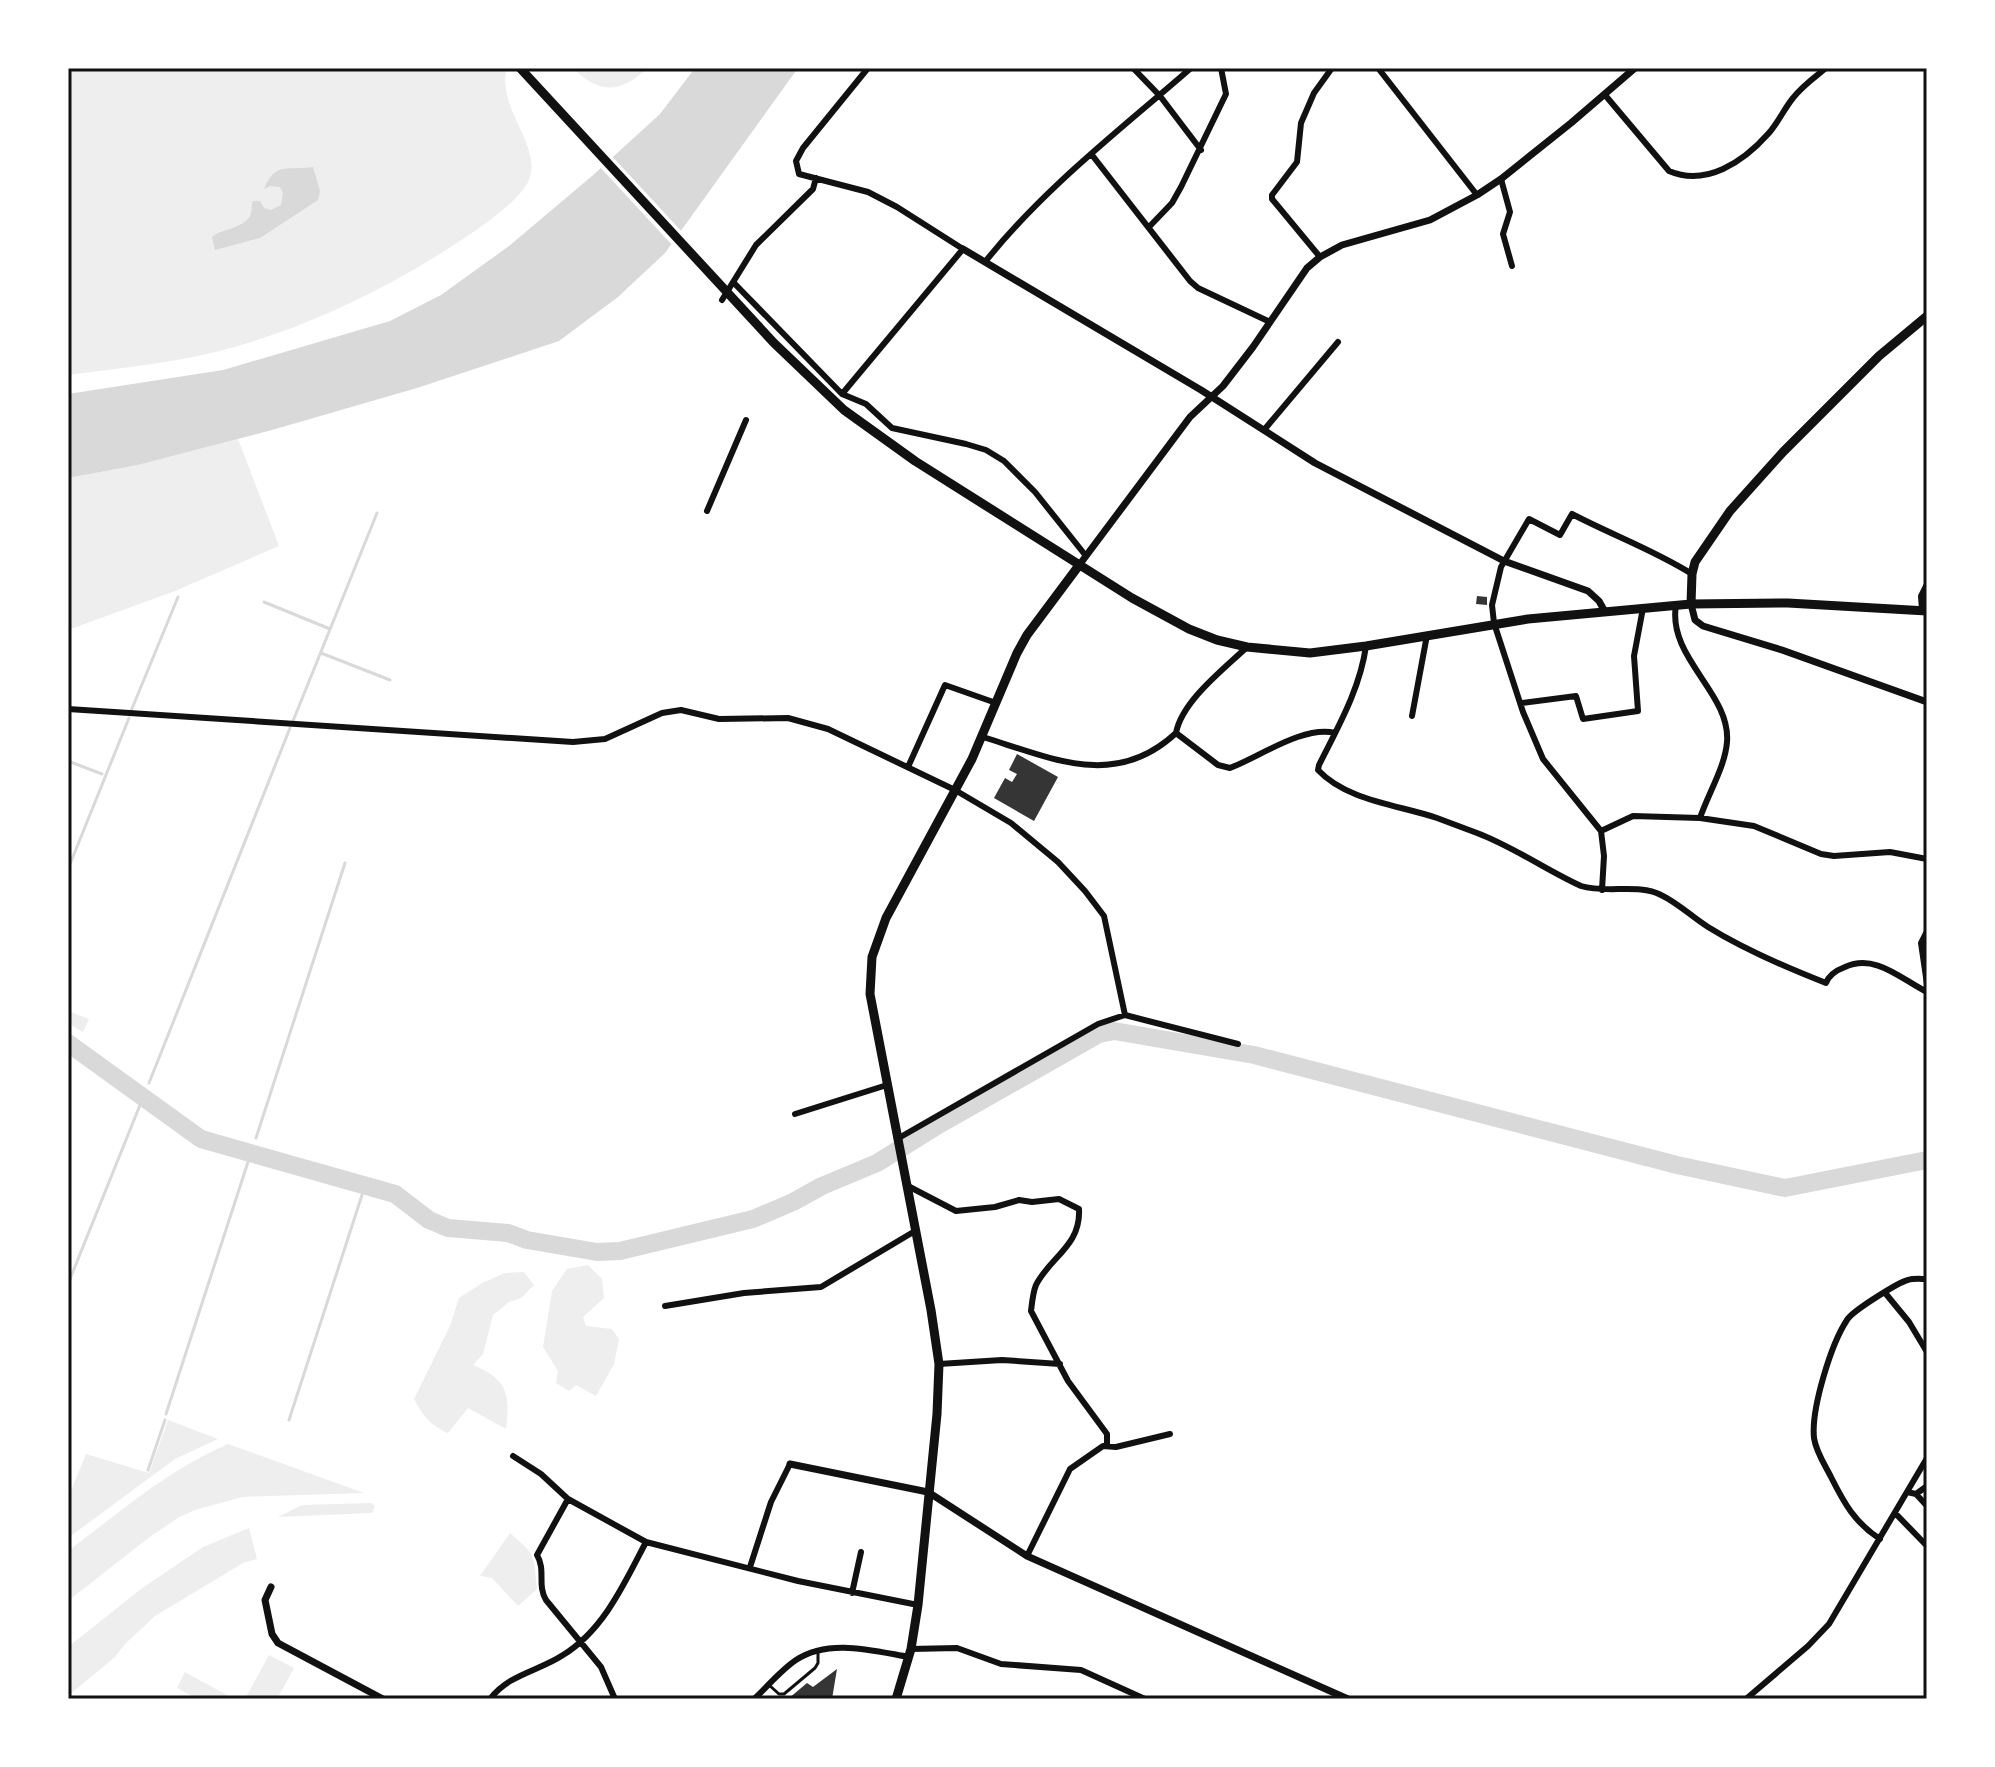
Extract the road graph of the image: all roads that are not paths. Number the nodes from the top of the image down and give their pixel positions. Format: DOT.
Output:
graph roads {
  1 [pos="520,68"];
  2 [pos="868,68"];
  3 [pos="1133,68"];
  4 [pos="1191,68"];
  5 [pos="1221,68"];
  6 [pos="1332,68"];
  7 [pos="1378,68"];
  8 [pos="1635,68"];
  9 [pos="1826,68"];
  10 [pos="1605,95"];
  11 [pos="1160,96"];
  12 [pos="1201,150"];
  13 [pos="1092,155"];
  14 [pos="816,178"];
  15 [pos="1501,179"];
  16 [pos="1477,195"];
  17 [pos="1149,227"];
  18 [pos="963,249"];
  19 [pos="1320,257"];
  20 [pos="985,262"];
  21 [pos="1512,266"];
  22 [pos="734,283"];
  23 [pos="722,300"];
  24 [pos="1927,316"];
  25 [pos="1270,322"];
  26 [pos="1338,342"];
  27 [pos="842,394"];
  28 [pos="1212,397"];
  29 [pos="746,420"];
  30 [pos="1264,430"];
  31 [pos="707,511"];
  32 [pos="1083,560"];
  33 [pos="1504,561"];
  34 [pos="1692,574"];
  35 [pos="1927,584"];
  36 [pos="1691,604"];
  37 [pos="1676,605"];
  38 [pos="1643,608"];
  39 [pos="1604,610"];
  40 [pos="1924,610"];
  41 [pos="1494,623"];
  42 [pos="1427,635"];
  43 [pos="1366,646"];
  44 [pos="1247,647"];
  45 [pos="1927,702"];
  46 [pos="1522,703"];
  47 [pos="997,704"];
  48 [pos="68,709"];
  49 [pos="1412,716"];
  50 [pos="1176,733"];
  51 [pos="1335,733"];
  52 [pos="983,737"];
  53 [pos="908,767"];
  54 [pos="955,790"];
  55 [pos="1700,818"];
  56 [pos="1601,831"];
  57 [pos="1927,859"];
  58 [pos="1602,890"];
  59 [pos="1927,931"];
  60 [pos="1927,984"];
  61 [pos="1927,992"];
  62 [pos="1125,1015"];
  63 [pos="1238,1044"];
  64 [pos="887,1085"];
  65 [pos="795,1114"];
  66 [pos="898,1147"];
  67 [pos="906,1185"];
  68 [pos="915,1231"];
  69 [pos="1927,1279"];
  70 [pos="1886,1294"];
  71 [pos="665,1306"];
  72 [pos="1927,1352"];
  73 [pos="939,1364"];
  74 [pos="1060,1364"];
  75 [pos="1170,1434"];
  76 [pos="1107,1446"];
  77 [pos="513,1456"];
  78 [pos="1927,1458"];
  79 [pos="790,1464"];
  80 [pos="1927,1486"];
  81 [pos="928,1492"];
  82 [pos="1907,1492"];
  83 [pos="1916,1494"];
  84 [pos="568,1499"];
  85 [pos="1927,1506"];
  86 [pos="1895,1513"];
  87 [pos="1880,1539"];
  88 [pos="646,1542"];
  89 [pos="1927,1546"];
  90 [pos="861,1552"];
  91 [pos="1027,1556"];
  92 [pos="750,1567"];
  93 [pos="271,1587"];
  94 [pos="852,1593"];
  95 [pos="918,1605"];
  96 [pos="581,1642"];
  97 [pos="818,1651"];
  98 [pos="910,1653"];
  99 [pos="769,1685"];
  100 [pos="383,1699"];
  101 [pos="490,1699"];
  102 [pos="615,1699"];
  103 [pos="754,1699"];
  104 [pos="896,1699"];
  105 [pos="1145,1699"];
  106 [pos="1348,1699"];
  107 [pos="1746,1699"];
  1 -- 32 [label="main road"];
  2 -- 14 [label="street"];
  3 -- 11 [label="street"];
  4 -- 11 [label="street"];
  5 -- 12 [label="street"];
  6 -- 19 [label="street"];
  7 -- 16 [label="street"];
  8 -- 10 [label="street"];
  9 -- 10 [label="street"];
  10 -- 15 [label="street"];
  11 -- 12 [label="street"];
  11 -- 13 [label="street"];
  12 -- 17 [label="street"];
  13 -- 17 [label="street"];
  13 -- 20 [label="street"];
  14 -- 18 [label="street"];
  14 -- 22 [label="street"];
  15 -- 16 [label="street"];
  15 -- 21 [label="street"];
  16 -- 19 [label="street"];
  17 -- 25 [label="street"];
  18 -- 20 [label="street"];
  18 -- 27 [label="street"];
  19 -- 25 [label="street"];
  20 -- 28 [label="street"];
  22 -- 23 [label="street"];
  22 -- 27 [label="street"];
  24 -- 34 [label="main road"];
  25 -- 28 [label="street"];
  26 -- 30 [label="street"];
  27 -- 32 [label="street"];
  28 -- 30 [label="street"];
  28 -- 32 [label="street"];
  29 -- 31 [label="street"];
  30 -- 33 [label="street"];
  32 -- 44 [label="main road"];
  32 -- 47 [label="main road"];
  33 -- 34 [label="street"];
  33 -- 39 [label="street"];
  33 -- 41 [label="street"];
  34 -- 36 [label="main road"];
  35 -- 40 [label="street"];
  36 -- 37 [label="main road"];
  36 -- 40 [label="main road"];
  36 -- 45 [label="street"];
  37 -- 38 [label="main road"];
  37 -- 55 [label="street"];
  38 -- 39 [label="main road"];
  38 -- 46 [label="street"];
  39 -- 41 [label="main road"];
  41 -- 42 [label="main road"];
  41 -- 46 [label="street"];
  42 -- 43 [label="main road"];
  42 -- 49 [label="street"];
  43 -- 44 [label="main road"];
  43 -- 51 [label="street"];
  44 -- 50 [label="street"];
  46 -- 56 [label="street"];
  47 -- 52 [label="main road"];
  47 -- 53 [label="street"];
  48 -- 53 [label="street"];
  50 -- 51 [label="street"];
  50 -- 52 [label="street"];
  51 -- 58 [label="street"];
  52 -- 54 [label="main road"];
  53 -- 54 [label="street"];
  54 -- 62 [label="street"];
  54 -- 64 [label="main road"];
  55 -- 56 [label="street"];
  55 -- 57 [label="street"];
  56 -- 58 [label="street"];
  58 -- 61 [label="street"];
  59 -- 60 [label="street"];
  62 -- 63 [label="street"];
  62 -- 66 [label="street"];
  64 -- 65 [label="street"];
  64 -- 66 [label="main road"];
  66 -- 67 [label="main road"];
  67 -- 68 [label="main road"];
  67 -- 74 [label="street"];
  68 -- 71 [label="street"];
  68 -- 73 [label="main road"];
  69 -- 70 [label="street"];
  70 -- 72 [label="street"];
  70 -- 87 [label="street"];
  73 -- 74 [label="street"];
  73 -- 81 [label="main road"];
  74 -- 76 [label="street"];
  75 -- 76 [label="street"];
  76 -- 91 [label="street"];
  77 -- 84 [label="street"];
  78 -- 82 [label="street"];
  79 -- 81 [label="street"];
  79 -- 92 [label="street"];
  80 -- 83 [label="street"];
  81 -- 91 [label="street"];
  81 -- 95 [label="main road"];
  82 -- 83 [label="street"];
  82 -- 86 [label="street"];
  83 -- 85 [label="street"];
  84 -- 88 [label="street"];
  84 -- 96 [label="street"];
  86 -- 87 [label="street"];
  86 -- 89 [label="street"];
  87 -- 107 [label="street"];
  88 -- 92 [label="street"];
  88 -- 96 [label="street"];
  90 -- 94 [label="street"];
  91 -- 106 [label="street"];
  92 -- 94 [label="street"];
  93 -- 100 [label="street"];
  94 -- 95 [label="street"];
  95 -- 98 [label="main road"];
  96 -- 101 [label="street"];
  96 -- 102 [label="street"];
  97 -- 98 [label="street"];
  97 -- 99 [label="street"];
  97 -- 99 [label="lane"];
  98 -- 104 [label="main road"];
  98 -- 105 [label="street"];
  99 -- 103 [label="street"];
}
